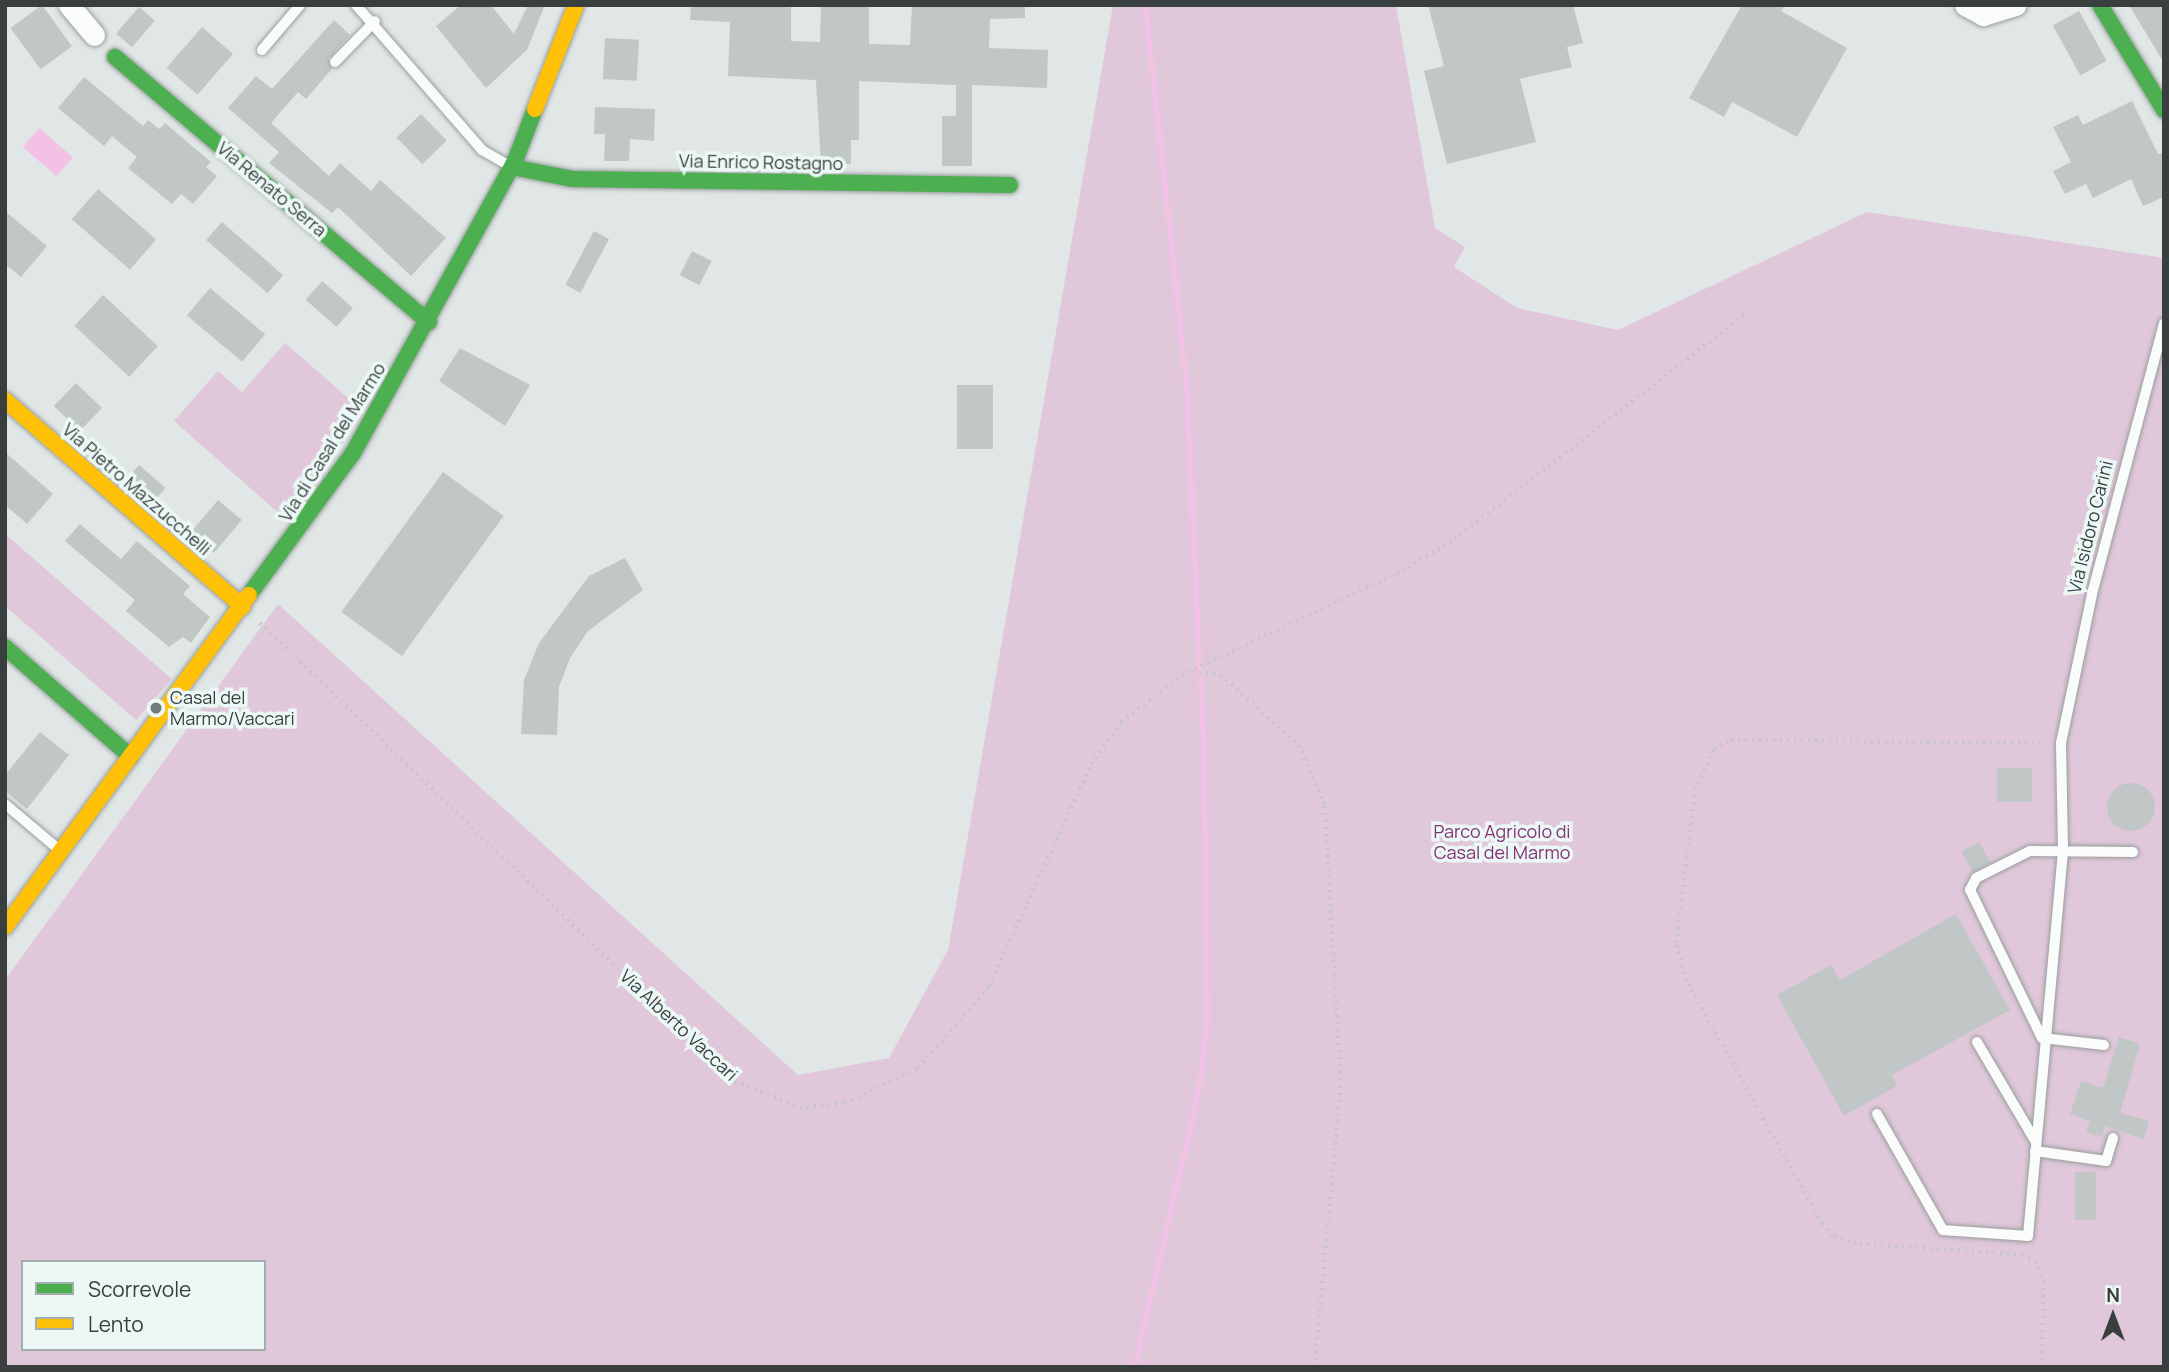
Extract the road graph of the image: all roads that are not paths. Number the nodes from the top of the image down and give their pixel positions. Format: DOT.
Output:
graph roads {
  1 [pos="69,5"];
  2 [pos="300,5"];
  3 [pos="356,5"];
  4 [pos="576,5"];
  5 [pos="2015,5"];
  6 [pos="2100,5"];
  7 [pos="1974,10"];
  8 [pos="375,21"];
  9 [pos="94,35"];
  10 [pos="262,50"];
  11 [pos="115,57"];
  12 [pos="335,62"];
  13 [pos="2164,110"];
  14 [pos="512,167"];
  15 [pos="1010,185"];
  16 [pos="429,321"];
  17 [pos="2164,323"];
  18 [pos="5,400"];
  19 [pos="243,607"];
  20 [pos="5,647"];
  21 [pos="131,757"];
  22 [pos="5,804"];
  23 [pos="2063,849"];
  24 [pos="62,852"];
  25 [pos="2133,852"];
  26 [pos="6,926"];
  27 [pos="2042,1038"];
  28 [pos="1977,1042"];
  29 [pos="2104,1045"];
  30 [pos="1877,1114"];
  31 [pos="2113,1138"];
  32 [pos="2036,1147"];
  1 -- 9 [label="street"];
  2 -- 10 [label="lane"];
  3 -- 8 [label="lane"];
  4 -- 14 [label="street, Via di Casal del Marmo"];
  5 -- 7 [label="street"];
  6 -- 13 [label="street"];
  8 -- 12 [label="lane"];
  8 -- 14 [label="lane"];
  11 -- 16 [label="street, Via Renato Serra"];
  14 -- 15 [label="street, Via Enrico Rostagno"];
  14 -- 16 [label="street, Via di Casal del Marmo"];
  16 -- 19 [label="street, Via di Casal del Marmo"];
  17 -- 23 [label="lane, Via Isidoro Carini"];
  18 -- 19 [label="street, Via Pietro Mazzucchelli"];
  19 -- 21 [label="street, Via di Casal del Marmo"];
  20 -- 21 [label="street"];
  21 -- 24 [label="street, Via di Casal del Marmo"];
  22 -- 24 [label="lane"];
  23 -- 25 [label="lane"];
  23 -- 27 [label="lane, Via Isidoro Carini"];
  23 -- 27 [label="lane"];
  24 -- 26 [label="street, Via di Casal del Marmo"];
  27 -- 29 [label="lane"];
  27 -- 32 [label="lane, Via Isidoro Carini"];
  28 -- 32 [label="lane"];
  30 -- 32 [label="lane, Via Isidoro Carini"];
  31 -- 32 [label="lane"];
}
